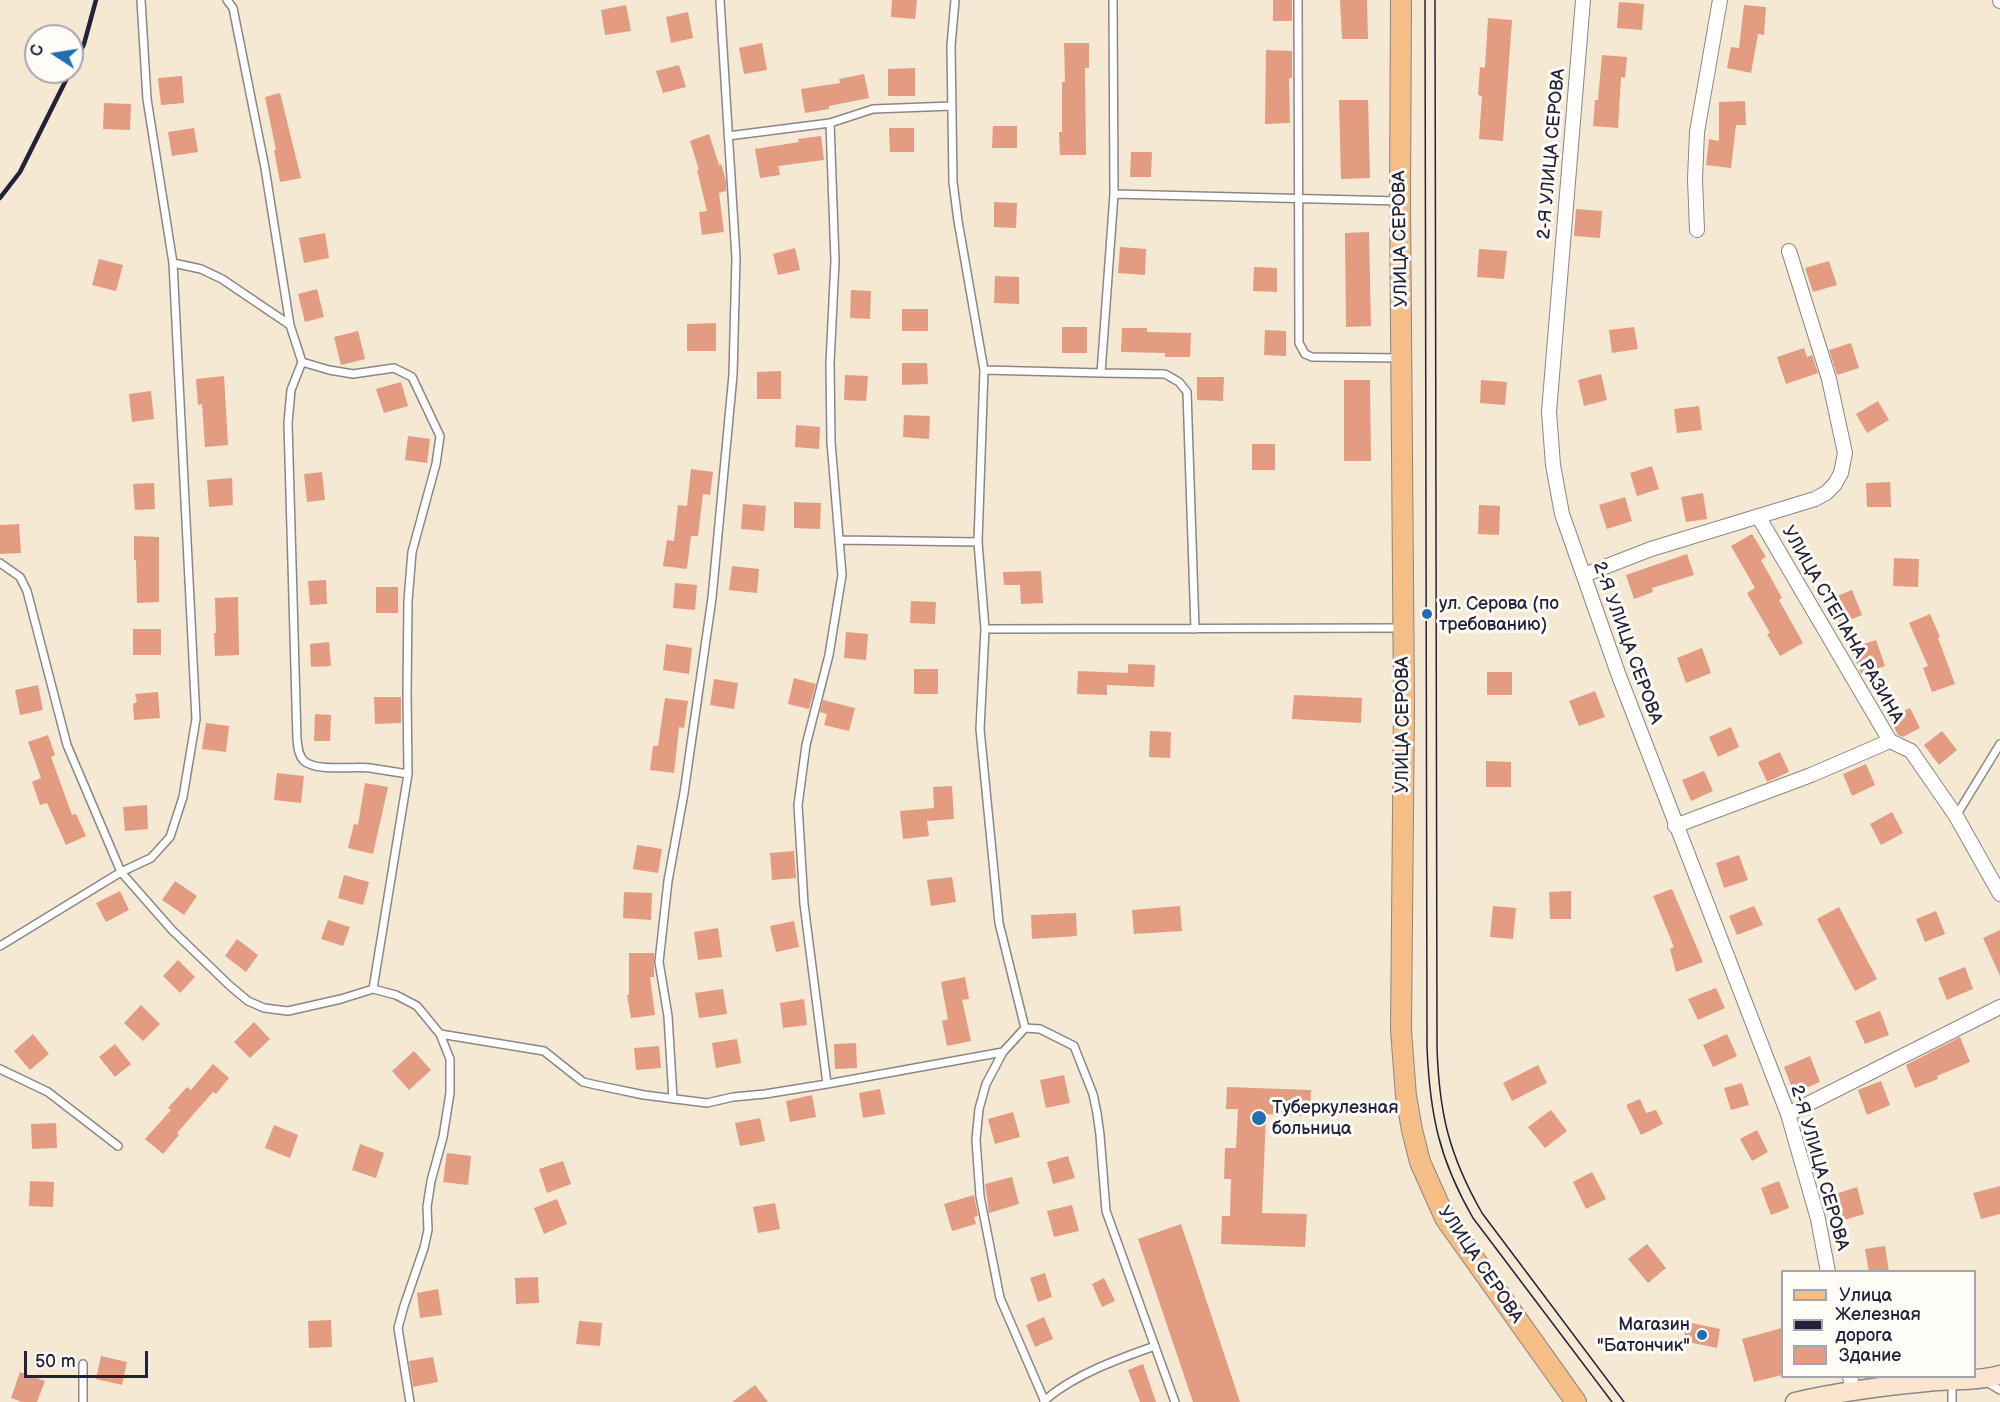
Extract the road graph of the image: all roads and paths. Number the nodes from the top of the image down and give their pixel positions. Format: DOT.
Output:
graph roads {
  1 [pos="141,0"];
  2 [pos="227,0"];
  3 [pos="720,0"];
  4 [pos="955,0"];
  5 [pos="1113,0"];
  6 [pos="1298,0"];
  7 [pos="1401,0"];
  8 [pos="1583,0"];
  9 [pos="1720,0"];
  10 [pos="952,106"];
  11 [pos="830,123"];
  12 [pos="728,136"];
  13 [pos="1114,194"];
  14 [pos="1300,199"];
  15 [pos="1400,201"];
  16 [pos="1697,230"];
  17 [pos="1789,251"];
  18 [pos="173,263"];
  19 [pos="290,325"];
  20 [pos="1403,358"];
  21 [pos="302,362"];
  22 [pos="984,370"];
  23 [pos="1101,372"];
  24 [pos="1758,516"];
  25 [pos="840,540"];
  26 [pos="978,542"];
  27 [pos="0,563"];
  28 [pos="1584,574"];
  29 [pos="1403,628"];
  30 [pos="985,629"];
  31 [pos="1195,629"];
  32 [pos="1890,741"];
  33 [pos="2000,744"];
  34 [pos="408,774"];
  35 [pos="1956,816"];
  36 [pos="1675,826"];
  37 [pos="121,872"];
  38 [pos="2000,894"];
  39 [pos="0,946"];
  40 [pos="373,989"];
  41 [pos="2000,1007"];
  42 [pos="1025,1028"];
  43 [pos="440,1034"];
  44 [pos="1003,1052"];
  45 [pos="0,1069"];
  46 [pos="828,1084"];
  47 [pos="673,1099"];
  48 [pos="1788,1114"];
  49 [pos="118,1146"];
  50 [pos="1828,1270"];
  51 [pos="1155,1347"];
  52 [pos="83,1365"];
  53 [pos="1992,1377"];
  54 [pos="1952,1381"];
  55 [pos="1851,1384"];
  56 [pos="2000,1390"];
  57 [pos="1822,1399"];
  58 [pos="1044,1401"];
  59 [pos="83,1402"];
  60 [pos="410,1402"];
  61 [pos="1175,1402"];
  62 [pos="1576,1402"];
  63 [pos="1795,1402"];
  64 [pos="1952,1402"];
  1 -- 18 [label="lane"];
  2 -- 19 [label="lane"];
  3 -- 12 [label="lane"];
  4 -- 10 [label="lane"];
  5 -- 13 [label="lane"];
  6 -- 14 [label="lane"];
  7 -- 15 [label="main road, УЛИЦА СЕРОВА"];
  8 -- 28 [label="street, 2-Я УЛИЦА СЕРОВА"];
  9 -- 16 [label="street"];
  10 -- 11 [label="lane"];
  10 -- 22 [label="lane"];
  11 -- 12 [label="lane"];
  11 -- 25 [label="lane"];
  12 -- 47 [label="lane"];
  13 -- 14 [label="lane"];
  13 -- 23 [label="lane"];
  14 -- 15 [label="lane"];
  14 -- 20 [label="lane"];
  15 -- 20 [label="main road, УЛИЦА СЕРОВА"];
  17 -- 24 [label="street"];
  18 -- 19 [label="lane"];
  18 -- 37 [label="lane"];
  19 -- 21 [label="lane"];
  20 -- 29 [label="main road, УЛИЦА СЕРОВА"];
  21 -- 34 [label="lane"];
  21 -- 34 [label="lane"];
  22 -- 23 [label="lane"];
  22 -- 26 [label="lane"];
  23 -- 31 [label="lane"];
  24 -- 28 [label="street"];
  24 -- 32 [label="street, УЛИЦА СТЕПАНА РАЗИНА"];
  25 -- 26 [label="lane"];
  25 -- 46 [label="lane"];
  26 -- 30 [label="lane"];
  27 -- 37 [label="lane"];
  28 -- 36 [label="street, 2-Я УЛИЦА СЕРОВА"];
  29 -- 31 [label="lane"];
  29 -- 62 [label="main road, УЛИЦА СЕРОВА"];
  30 -- 31 [label="lane"];
  30 -- 42 [label="lane"];
  32 -- 35 [label="street, УЛИЦА СТЕПАНА РАЗИНА"];
  32 -- 36 [label="street"];
  33 -- 35 [label="lane"];
  34 -- 40 [label="lane"];
  35 -- 38 [label="street, УЛИЦА СТЕПАНА РАЗИНА"];
  36 -- 48 [label="street, 2-Я УЛИЦА СЕРОВА"];
  37 -- 39 [label="lane"];
  37 -- 40 [label="lane"];
  40 -- 43 [label="lane"];
  41 -- 48 [label="street"];
  42 -- 44 [label="lane"];
  42 -- 51 [label="lane"];
  43 -- 47 [label="lane"];
  43 -- 60 [label="lane"];
  44 -- 46 [label="lane"];
  44 -- 58 [label="lane"];
  45 -- 49 [label="lane"];
  46 -- 47 [label="lane"];
  48 -- 50 [label="street, 2-Я УЛИЦА СЕРОВА"];
  51 -- 58 [label="lane"];
  51 -- 61 [label="lane"];
  52 -- 59 [label="lane"];
  53 -- 54 [label="main road"];
  53 -- 56 [label="lane"];
  54 -- 55 [label="main road"];
  54 -- 64 [label="lane"];
  55 -- 57 [label="main road"];
  57 -- 63 [label="main road"];
}
